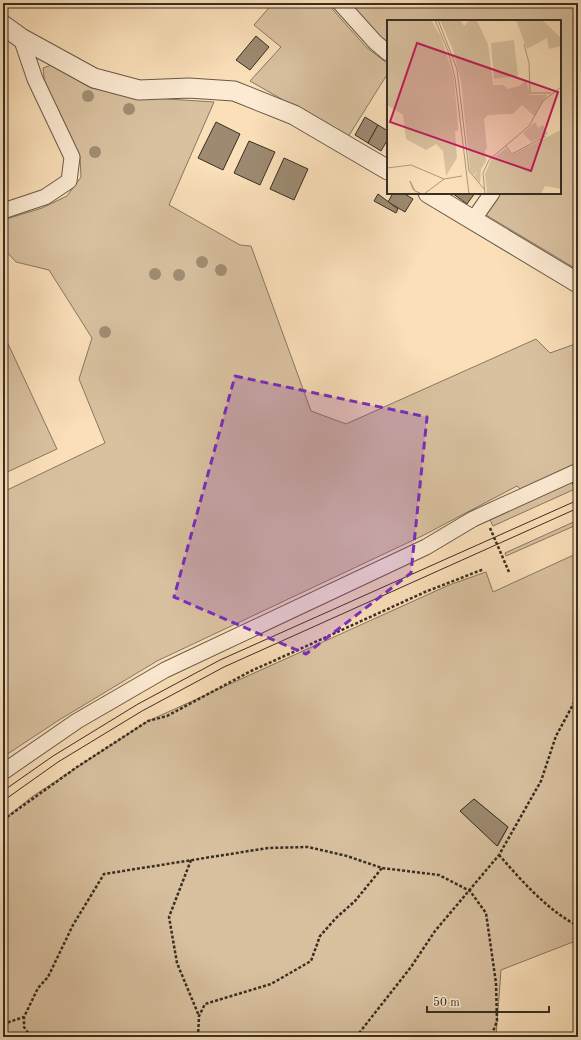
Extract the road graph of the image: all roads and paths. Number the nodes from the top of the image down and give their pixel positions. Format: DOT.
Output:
graph roads {
  1 [pos="340,3"];
  2 [pos="3,25"];
  3 [pos="21,38"];
  4 [pos="387,52"];
  5 [pos="387,169"];
  6 [pos="430,194"];
  7 [pos="491,194"];
  8 [pos="3,211"];
  9 [pos="473,220"];
  10 [pos="578,283"];
  11 [pos="578,471"];
  12 [pos="484,514"];
  13 [pos="504,550"];
  14 [pos="500,552"];
  15 [pos="484,569"];
  16 [pos="509,572"];
  17 [pos="578,676"];
  18 [pos="3,772"];
  19 [pos="3,820"];
  20 [pos="499,855"];
  21 [pos="191,860"];
  22 [pos="382,868"];
  23 [pos="470,891"];
  24 [pos="578,926"];
  25 [pos="199,1016"];
  26 [pos="24,1017"];
  27 [pos="3,1024"];
  28 [pos="31,1037"];
  29 [pos="198,1037"];
  30 [pos="356,1037"];
  31 [pos="491,1037"];
  1 -- 4 [label="street"];
  2 -- 3 [label="street"];
  3 -- 5 [label="street"];
  3 -- 8 [label="street"];
  6 -- 9 [label="street"];
  7 -- 9 [label="street"];
  9 -- 10 [label="street"];
  11 -- 12 [label="street"];
  12 -- 14 [label="path"];
  12 -- 18 [label="street"];
  13 -- 14 [label="path"];
  14 -- 16 [label="path"];
  15 -- 19 [label="path"];
  17 -- 20 [label="path"];
  20 -- 23 [label="path"];
  20 -- 24 [label="path"];
  21 -- 22 [label="path"];
  21 -- 25 [label="path"];
  21 -- 26 [label="path"];
  22 -- 23 [label="path"];
  22 -- 25 [label="path"];
  23 -- 30 [label="path"];
  23 -- 31 [label="path"];
  25 -- 29 [label="path"];
  26 -- 27 [label="path"];
  26 -- 28 [label="path"];
}
